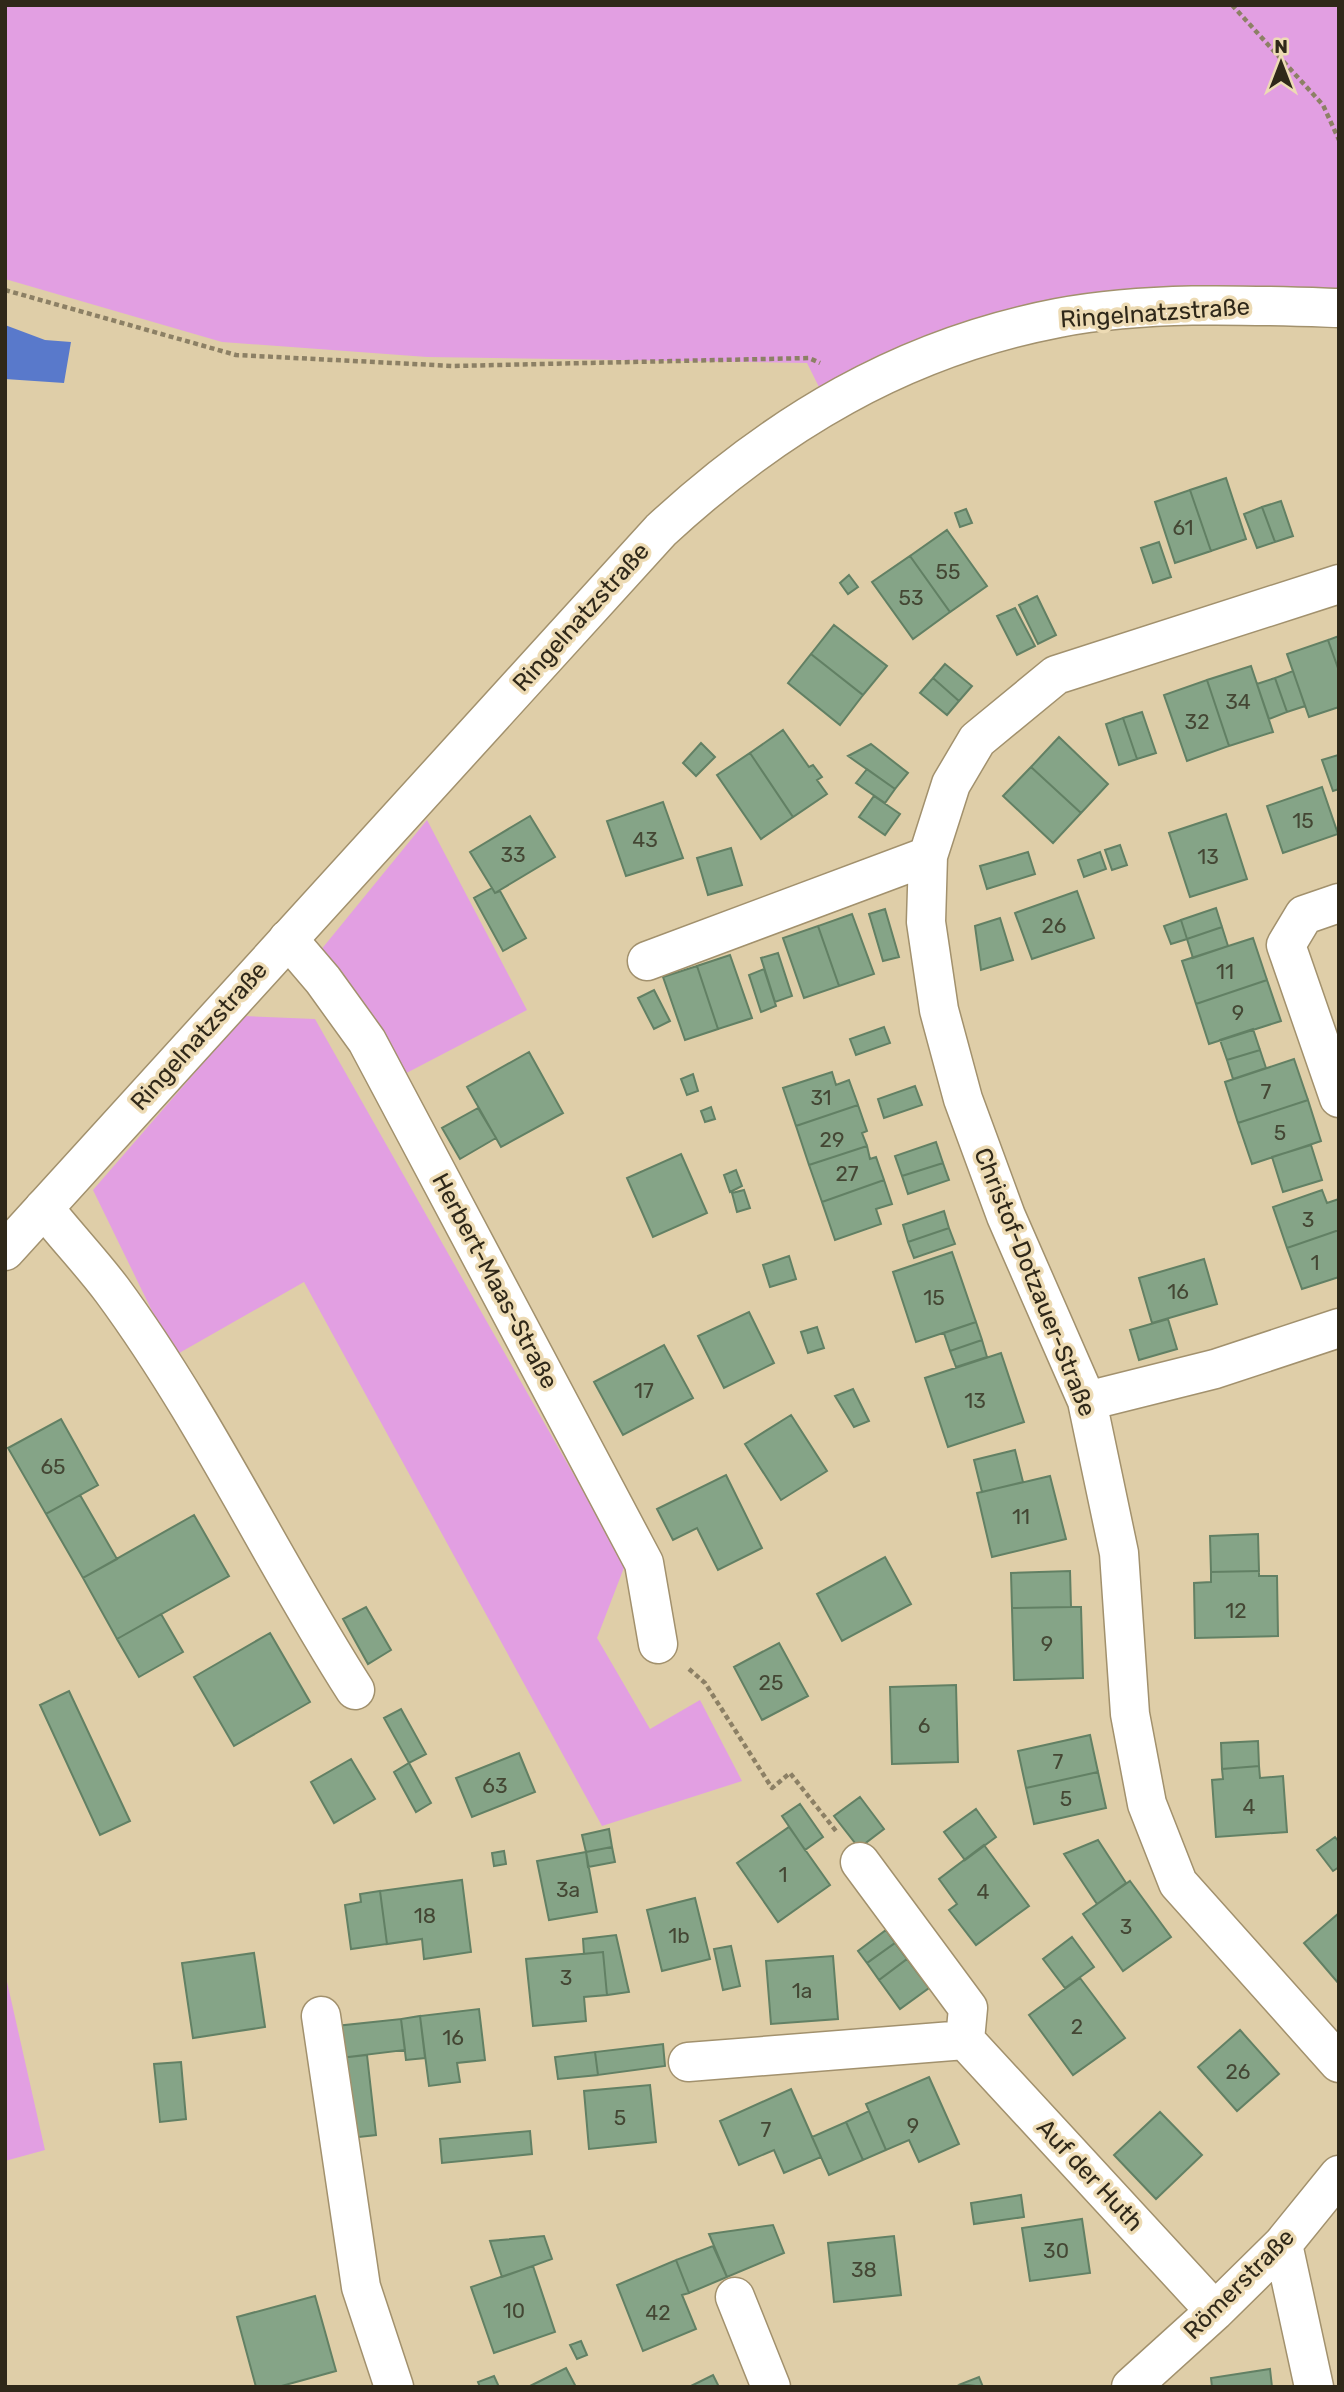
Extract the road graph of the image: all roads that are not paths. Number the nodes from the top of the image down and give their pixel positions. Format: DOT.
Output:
graph roads {
  1 [pos="1339,308"];
  2 [pos="1339,584"];
  3 [pos="928,856"];
  4 [pos="1339,903"];
  5 [pos="288,939"];
  6 [pos="647,961"];
  7 [pos="1339,1098"];
  8 [pos="44,1209"];
  9 [pos="5,1251"];
  10 [pos="1339,1328"];
  11 [pos="1087,1401"];
  12 [pos="658,1644"];
  13 [pos="355,1690"];
  14 [pos="860,1863"];
  15 [pos="321,2016"];
  16 [pos="965,2040"];
  17 [pos="688,2063"];
  18 [pos="1339,2063"];
  19 [pos="1339,2175"];
  20 [pos="1283,2244"];
  21 [pos="735,2297"];
  22 [pos="1215,2311"];
  23 [pos="394,2387"];
  24 [pos="771,2387"];
  25 [pos="1130,2387"];
  26 [pos="1314,2387"];
  1 -- 5 [label="street, Ringelnatzstraße"];
  2 -- 3 [label="street, Christof-Dotzauer-Straße"];
  3 -- 6 [label="street"];
  3 -- 11 [label="street, Christof-Dotzauer-Straße"];
  4 -- 7 [label="street"];
  5 -- 8 [label="street, Ringelnatzstraße"];
  5 -- 12 [label="street, Herbert-Maas-Straße"];
  8 -- 9 [label="street, Ringelnatzstraße"];
  8 -- 13 [label="street"];
  10 -- 11 [label="street"];
  11 -- 18 [label="street, Christof-Dotzauer-Straße"];
  14 -- 16 [label="street"];
  15 -- 23 [label="street"];
  16 -- 17 [label="street"];
  16 -- 22 [label="street, Auf der Huth"];
  19 -- 20 [label="street, Römerstraße"];
  20 -- 22 [label="street, Römerstraße"];
  20 -- 26 [label="street"];
  21 -- 24 [label="street"];
  22 -- 25 [label="street, Römerstraße"];
}
